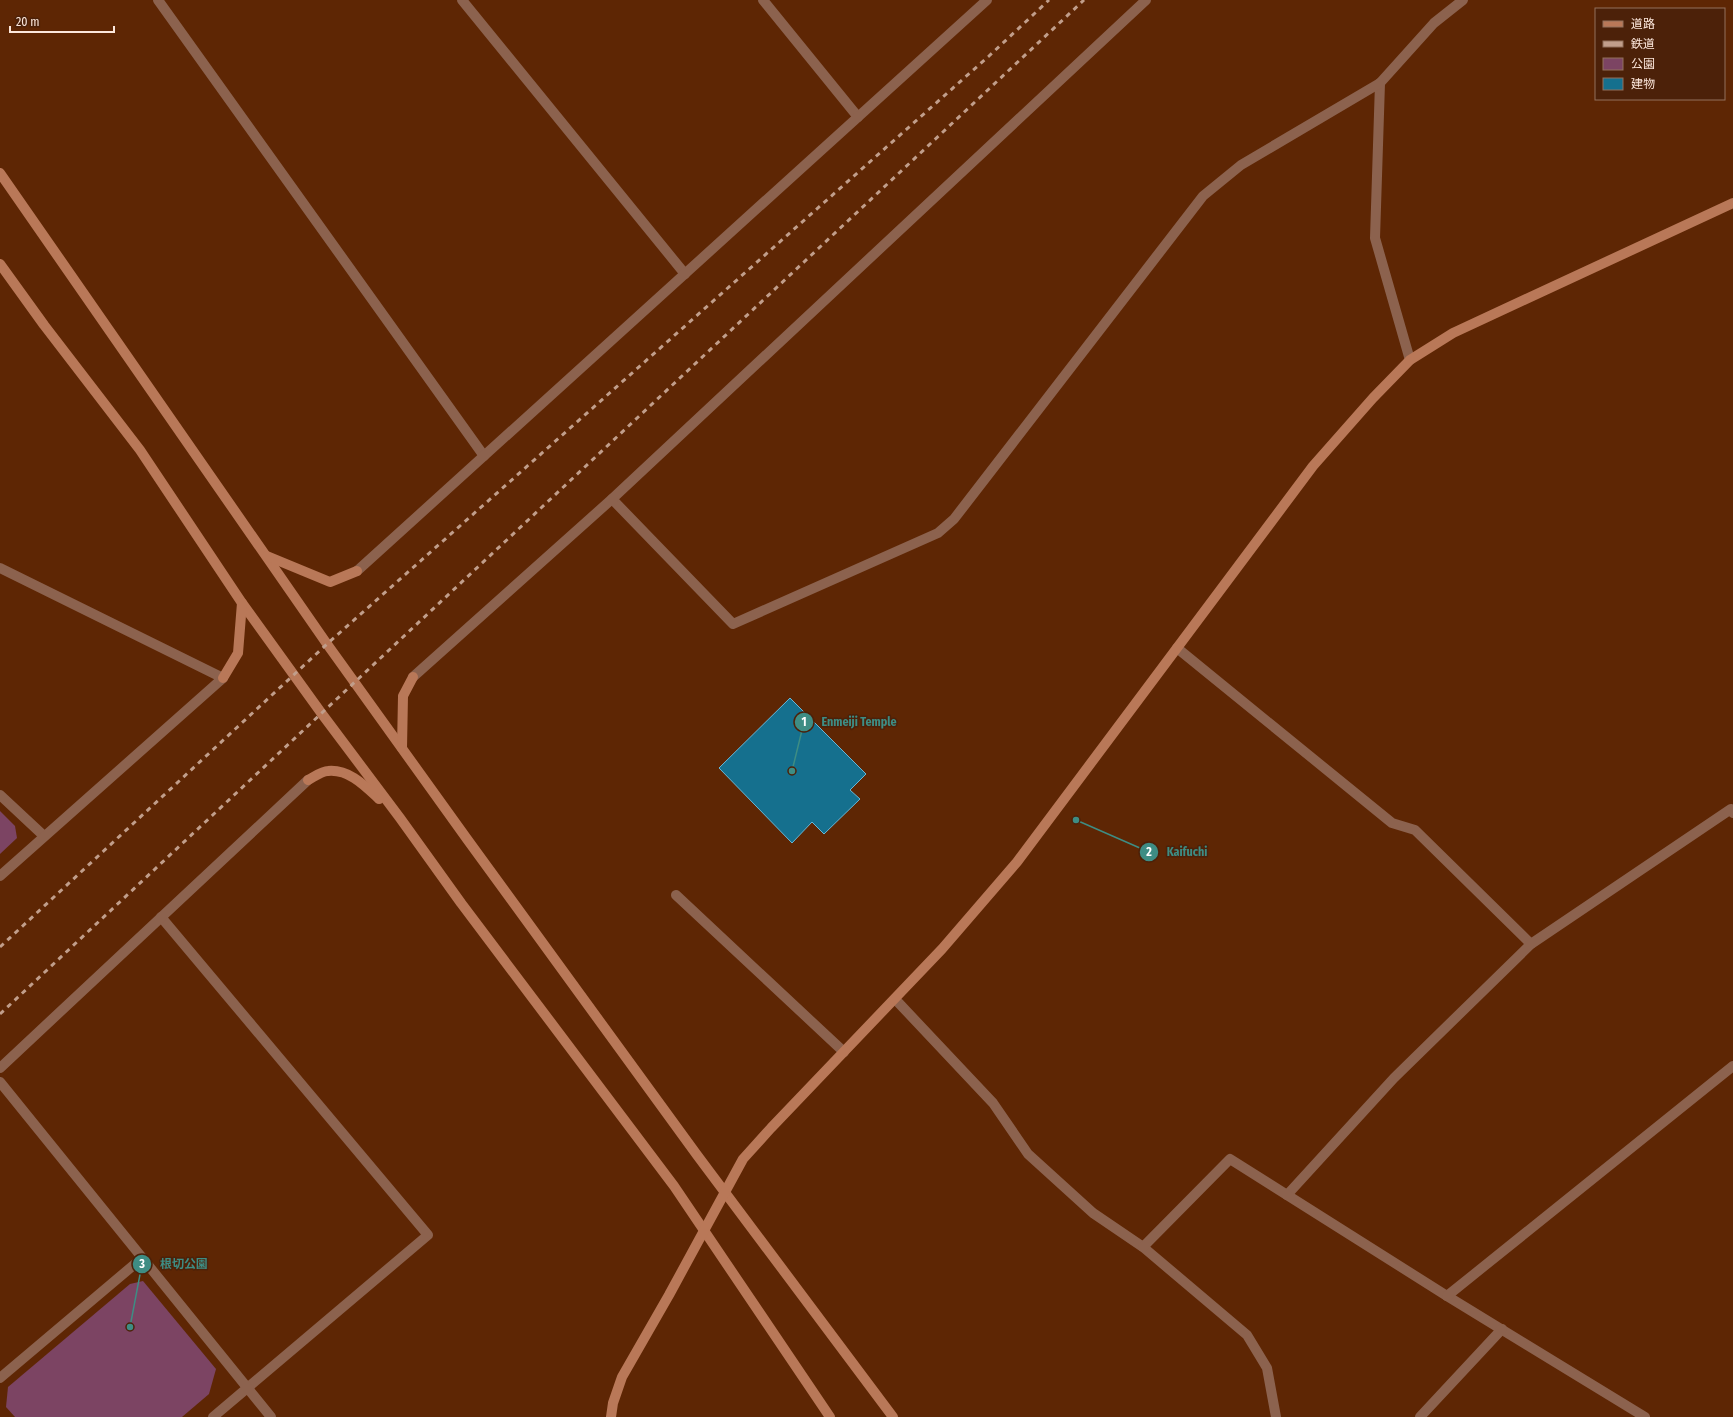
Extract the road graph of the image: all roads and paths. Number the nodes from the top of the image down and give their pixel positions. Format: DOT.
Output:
graph roads {
  1 [pos="158,0"];
  2 [pos="462,0"];
  3 [pos="763,0"];
  4 [pos="987,0"];
  5 [pos="1146,0"];
  6 [pos="1463,0"];
  7 [pos="1380,83"];
  8 [pos="858,117"];
  9 [pos="0,173"];
  10 [pos="1733,203"];
  11 [pos="0,264"];
  12 [pos="685,274"];
  13 [pos="1410,360"];
  14 [pos="484,456"];
  15 [pos="612,499"];
  16 [pos="267,556"];
  17 [pos="0,568"];
  18 [pos="242,603"];
  19 [pos="1177,648"];
  20 [pos="223,678"];
  21 [pos="402,748"];
  22 [pos="0,795"];
  23 [pos="1733,812"];
  24 [pos="400,818"];
  25 [pos="44,836"];
  26 [pos="0,876"];
  27 [pos="676,895"];
  28 [pos="161,917"];
  29 [pos="1531,944"];
  30 [pos="895,999"];
  31 [pos="844,1052"];
  32 [pos="1733,1066"];
  33 [pos="0,1068"];
  34 [pos="0,1082"];
  35 [pos="724,1193"];
  36 [pos="1287,1195"];
  37 [pos="704,1230"];
  38 [pos="1143,1246"];
  39 [pos="142,1258"];
  40 [pos="1447,1296"];
  41 [pos="1502,1329"];
  42 [pos="0,1378"];
  43 [pos="248,1388"];
  44 [pos="213,1417"];
  45 [pos="271,1417"];
  46 [pos="611,1417"];
  47 [pos="830,1417"];
  48 [pos="893,1417"];
  49 [pos="1276,1417"];
  50 [pos="1420,1417"];
  51 [pos="1645,1417"];
  1 -- 14 [label="street"];
  2 -- 12 [label="street"];
  3 -- 8 [label="street"];
  4 -- 8 [label="street"];
  5 -- 15 [label="street"];
  6 -- 7 [label="street"];
  7 -- 13 [label="street"];
  7 -- 15 [label="street"];
  8 -- 12 [label="street"];
  9 -- 16 [label="street"];
  10 -- 13 [label="street"];
  11 -- 18 [label="street"];
  12 -- 14 [label="street"];
  13 -- 19 [label="street"];
  14 -- 16 [label="street"];
  15 -- 21 [label="street"];
  16 -- 21 [label="street"];
  17 -- 20 [label="street"];
  18 -- 20 [label="street"];
  18 -- 24 [label="street"];
  19 -- 29 [label="street"];
  19 -- 30 [label="street"];
  20 -- 25 [label="street"];
  21 -- 35 [label="street"];
  22 -- 25 [label="street"];
  23 -- 29 [label="street"];
  24 -- 28 [label="street"];
  24 -- 37 [label="street"];
  25 -- 26 [label="street"];
  27 -- 31 [label="street"];
  28 -- 33 [label="street"];
  28 -- 43 [label="street"];
  29 -- 36 [label="street"];
  30 -- 31 [label="street"];
  30 -- 38 [label="street"];
  31 -- 35 [label="street"];
  32 -- 40 [label="street"];
  34 -- 39 [label="street"];
  35 -- 37 [label="street"];
  35 -- 48 [label="street"];
  36 -- 38 [label="street"];
  36 -- 40 [label="street"];
  37 -- 46 [label="street"];
  37 -- 47 [label="street"];
  38 -- 49 [label="street"];
  39 -- 42 [label="street"];
  39 -- 43 [label="street"];
  40 -- 41 [label="street"];
  41 -- 50 [label="street"];
  41 -- 51 [label="street"];
  43 -- 44 [label="street"];
  43 -- 45 [label="street"];
}
